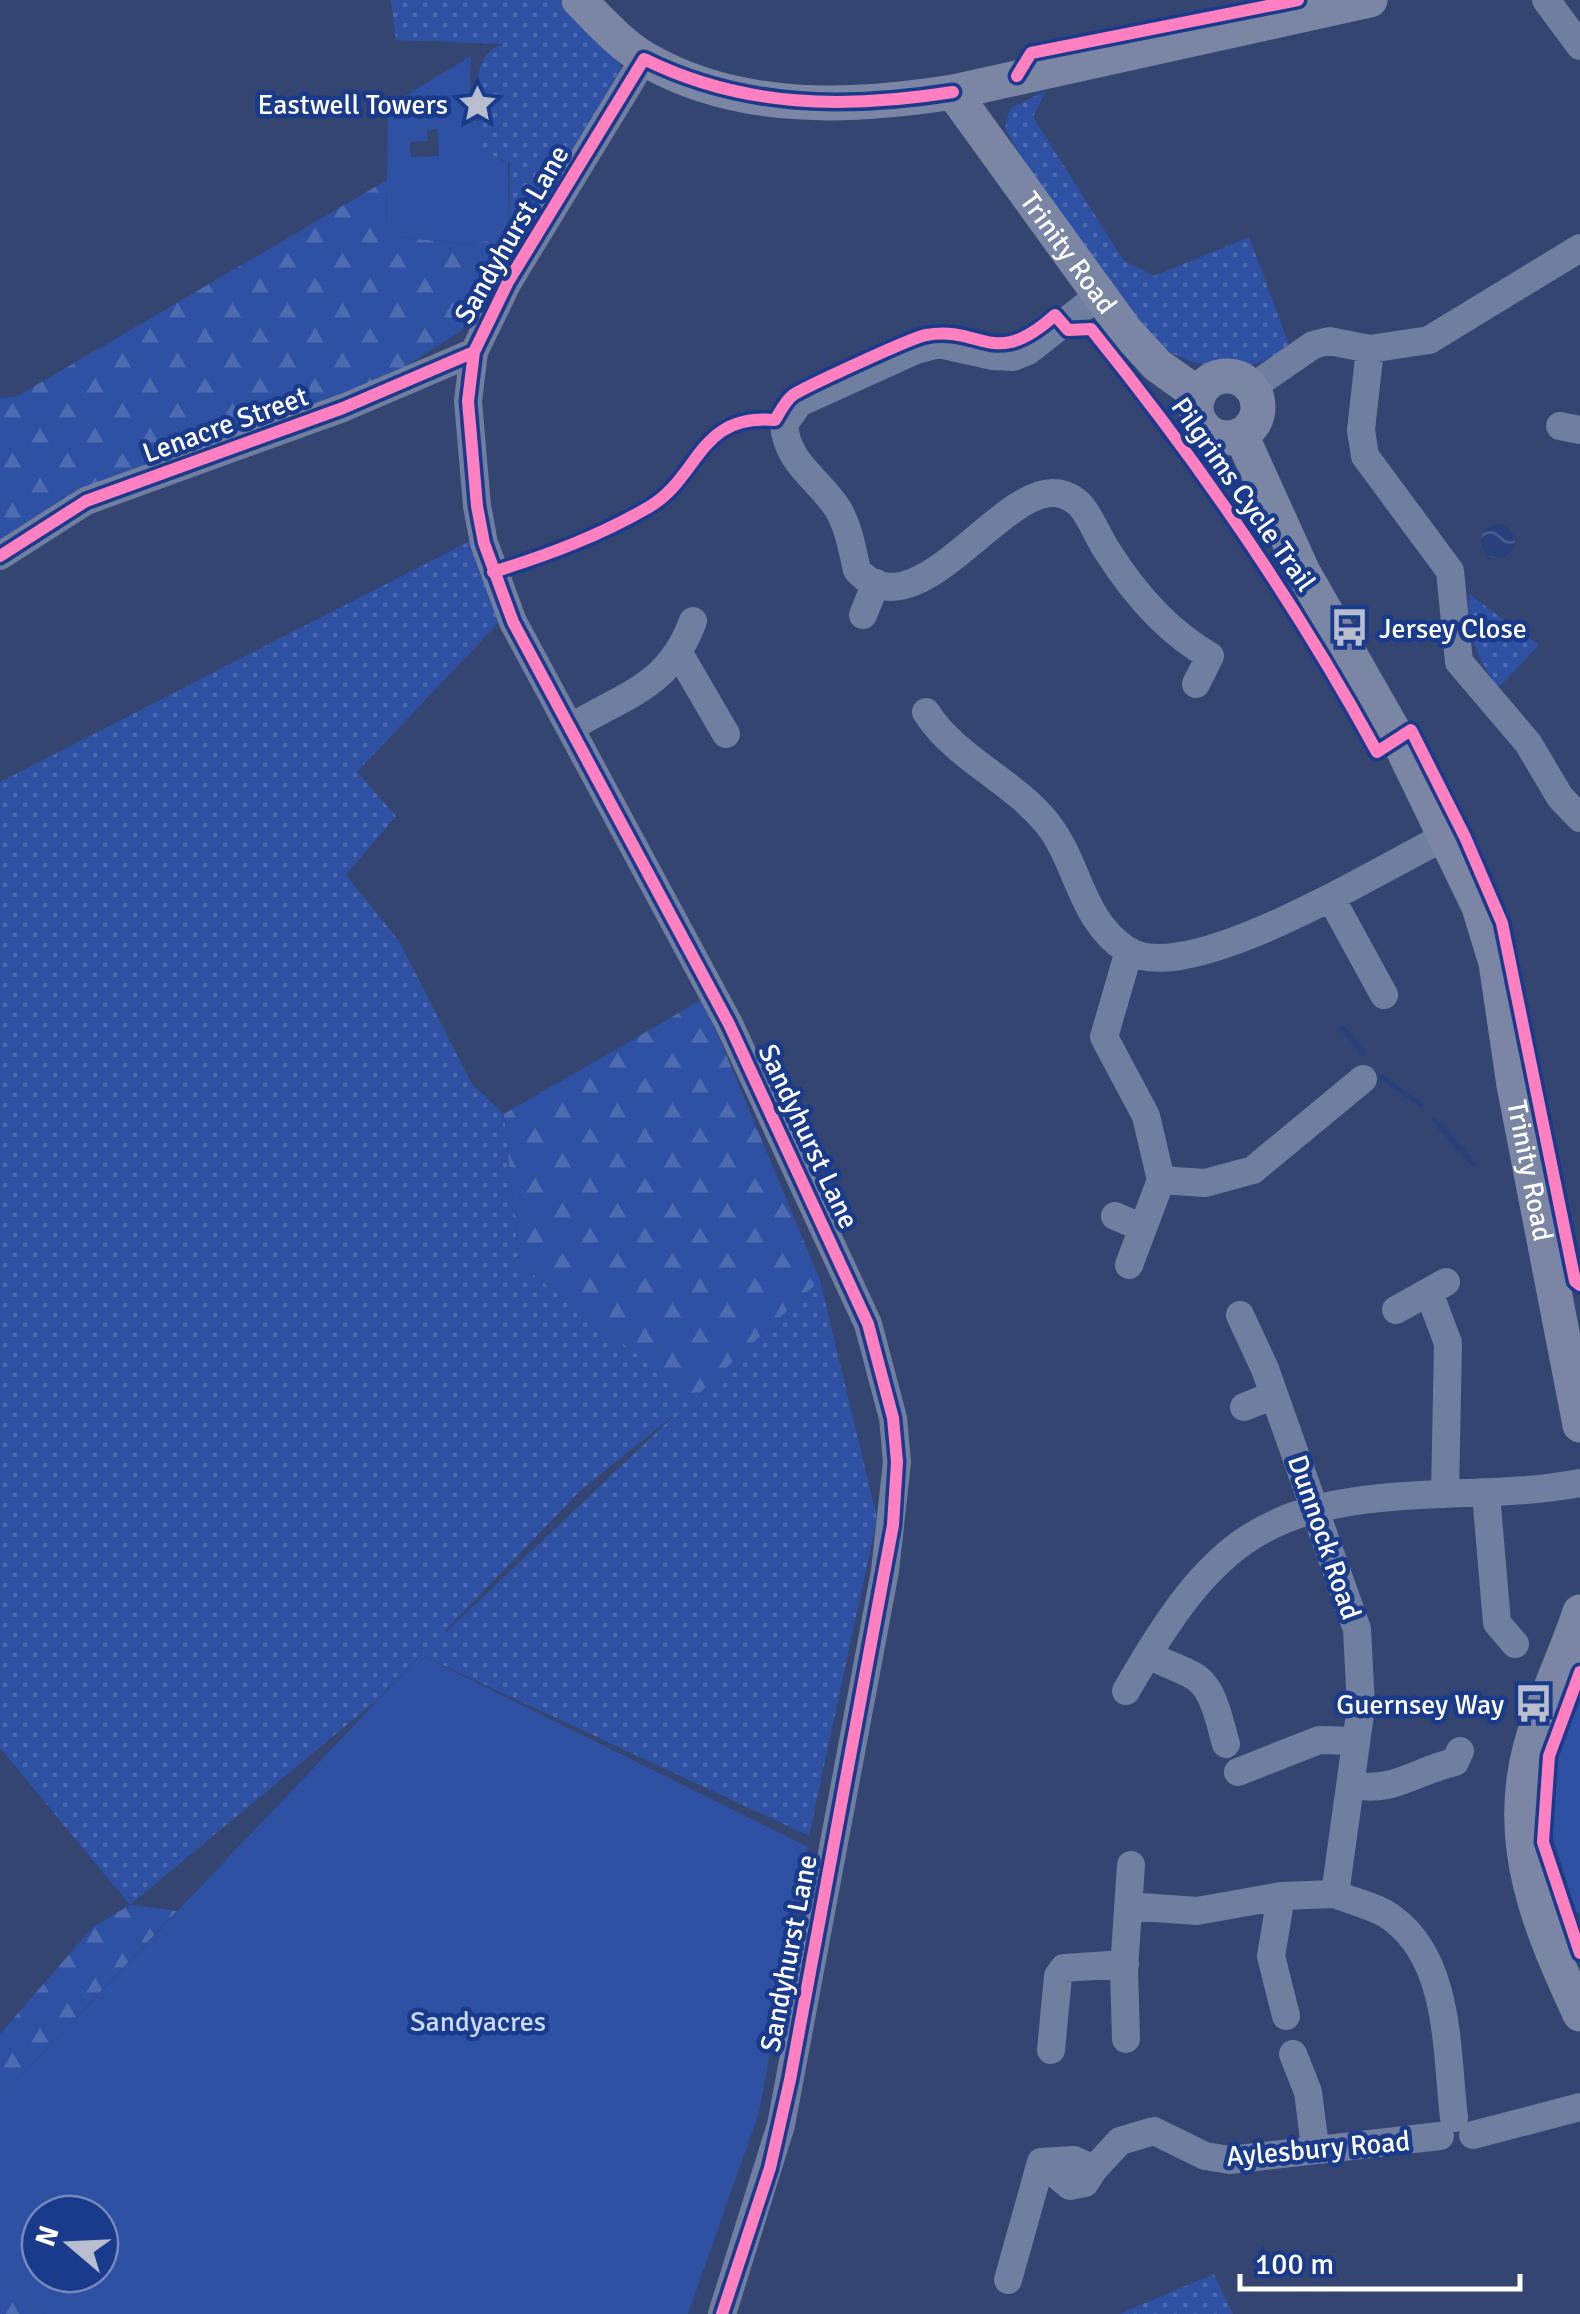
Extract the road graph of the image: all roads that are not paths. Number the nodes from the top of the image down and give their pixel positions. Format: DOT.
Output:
graph roads {
  1 [pos="578,0"];
  2 [pos="1370,0"];
  3 [pos="1546,0"];
  4 [pos="1580,46"];
  5 [pos="644,59"];
  6 [pos="953,92"];
  7 [pos="1568,244"];
  8 [pos="1098,296"];
  9 [pos="1370,349"];
  10 [pos="474,352"];
  11 [pos="1251,388"];
  12 [pos="1199,395"];
  13 [pos="1242,435"];
  14 [pos="0,556"];
  15 [pos="876,584"];
  16 [pos="863,616"];
  17 [pos="692,621"];
  18 [pos="680,655"];
  19 [pos="1196,684"];
  20 [pos="926,712"];
  21 [pos="570,728"];
  22 [pos="726,734"];
  23 [pos="1580,818"];
  24 [pos="1447,836"];
  25 [pos="1331,898"];
  26 [pos="1129,952"];
  27 [pos="1384,995"];
  28 [pos="1362,1079"];
  29 [pos="1162,1180"];
  30 [pos="1115,1216"];
  31 [pos="1143,1228"];
  32 [pos="1130,1265"];
  33 [pos="1396,1310"];
  34 [pos="1240,1314"];
  35 [pos="1571,1329"];
  36 [pos="1274,1396"];
  37 [pos="1244,1407"];
  38 [pos="1580,1425"];
  39 [pos="1580,1483"];
  40 [pos="1445,1494"];
  41 [pos="1486,1494"];
  42 [pos="1316,1508"];
  43 [pos="1580,1612"];
  44 [pos="1515,1644"];
  45 [pos="1148,1654"];
  46 [pos="1126,1691"];
  47 [pos="1356,1742"];
  48 [pos="1226,1744"];
  49 [pos="1460,1751"];
  50 [pos="1238,1772"];
  51 [pos="1351,1784"];
  52 [pos="1131,1864"];
  53 [pos="1335,1894"];
  54 [pos="1281,1896"];
  55 [pos="1128,1906"];
  56 [pos="1125,1964"];
  57 [pos="1580,2014"];
  58 [pos="1286,2016"];
  59 [pos="1126,2039"];
  60 [pos="1051,2050"];
  61 [pos="1292,2054"];
  62 [pos="1580,2106"];
  63 [pos="1456,2130"];
  64 [pos="1314,2147"];
  65 [pos="1008,2280"];
  66 [pos="722,2314"];
  1 -- 5 [label="main road"];
  2 -- 6 [label="main road"];
  3 -- 4 [label="street"];
  5 -- 6 [label="main road"];
  5 -- 10 [label="street, Sandyhurst Lane"];
  6 -- 8 [label="main road, Trinity Road"];
  7 -- 9 [label="street"];
  8 -- 12 [label="main road, Trinity Road"];
  8 -- 15 [label="street"];
  9 -- 11 [label="street"];
  9 -- 23 [label="street"];
  10 -- 14 [label="street, Lenacre Street"];
  10 -- 21 [label="street, Sandyhurst Lane"];
  11 -- 12 [label="main road"];
  11 -- 13 [label="main road"];
  12 -- 13 [label="main road"];
  13 -- 24 [label="main road, Trinity Road"];
  15 -- 16 [label="street"];
  15 -- 19 [label="street"];
  17 -- 18 [label="street"];
  18 -- 21 [label="street"];
  18 -- 22 [label="street"];
  20 -- 26 [label="street"];
  21 -- 66 [label="street, Sandyhurst Lane"];
  24 -- 25 [label="street"];
  24 -- 35 [label="main road, Trinity Road"];
  25 -- 26 [label="street"];
  25 -- 27 [label="street"];
  26 -- 29 [label="street"];
  28 -- 29 [label="street"];
  29 -- 31 [label="street"];
  30 -- 31 [label="street"];
  31 -- 32 [label="street"];
  33 -- 40 [label="street"];
  34 -- 36 [label="street, Dunnock Road"];
  35 -- 38 [label="main road, Trinity Road"];
  36 -- 37 [label="street"];
  36 -- 42 [label="street, Dunnock Road"];
  39 -- 41 [label="street"];
  40 -- 41 [label="street"];
  40 -- 42 [label="street"];
  41 -- 44 [label="street"];
  42 -- 45 [label="street"];
  42 -- 47 [label="street, Dunnock Road"];
  43 -- 57 [label="main road"];
  45 -- 46 [label="street"];
  45 -- 48 [label="street"];
  47 -- 50 [label="street"];
  47 -- 51 [label="street, Dunnock Road"];
  49 -- 51 [label="street"];
  51 -- 53 [label="street, Dunnock Road"];
  52 -- 55 [label="street"];
  53 -- 54 [label="street"];
  53 -- 63 [label="street"];
  54 -- 55 [label="street"];
  54 -- 58 [label="street"];
  55 -- 56 [label="street"];
  56 -- 59 [label="street"];
  56 -- 60 [label="street"];
  61 -- 64 [label="street"];
  62 -- 63 [label="street, Aylesbury Road"];
  63 -- 64 [label="street, Aylesbury Road"];
  64 -- 65 [label="street, Aylesbury Road"];
}
